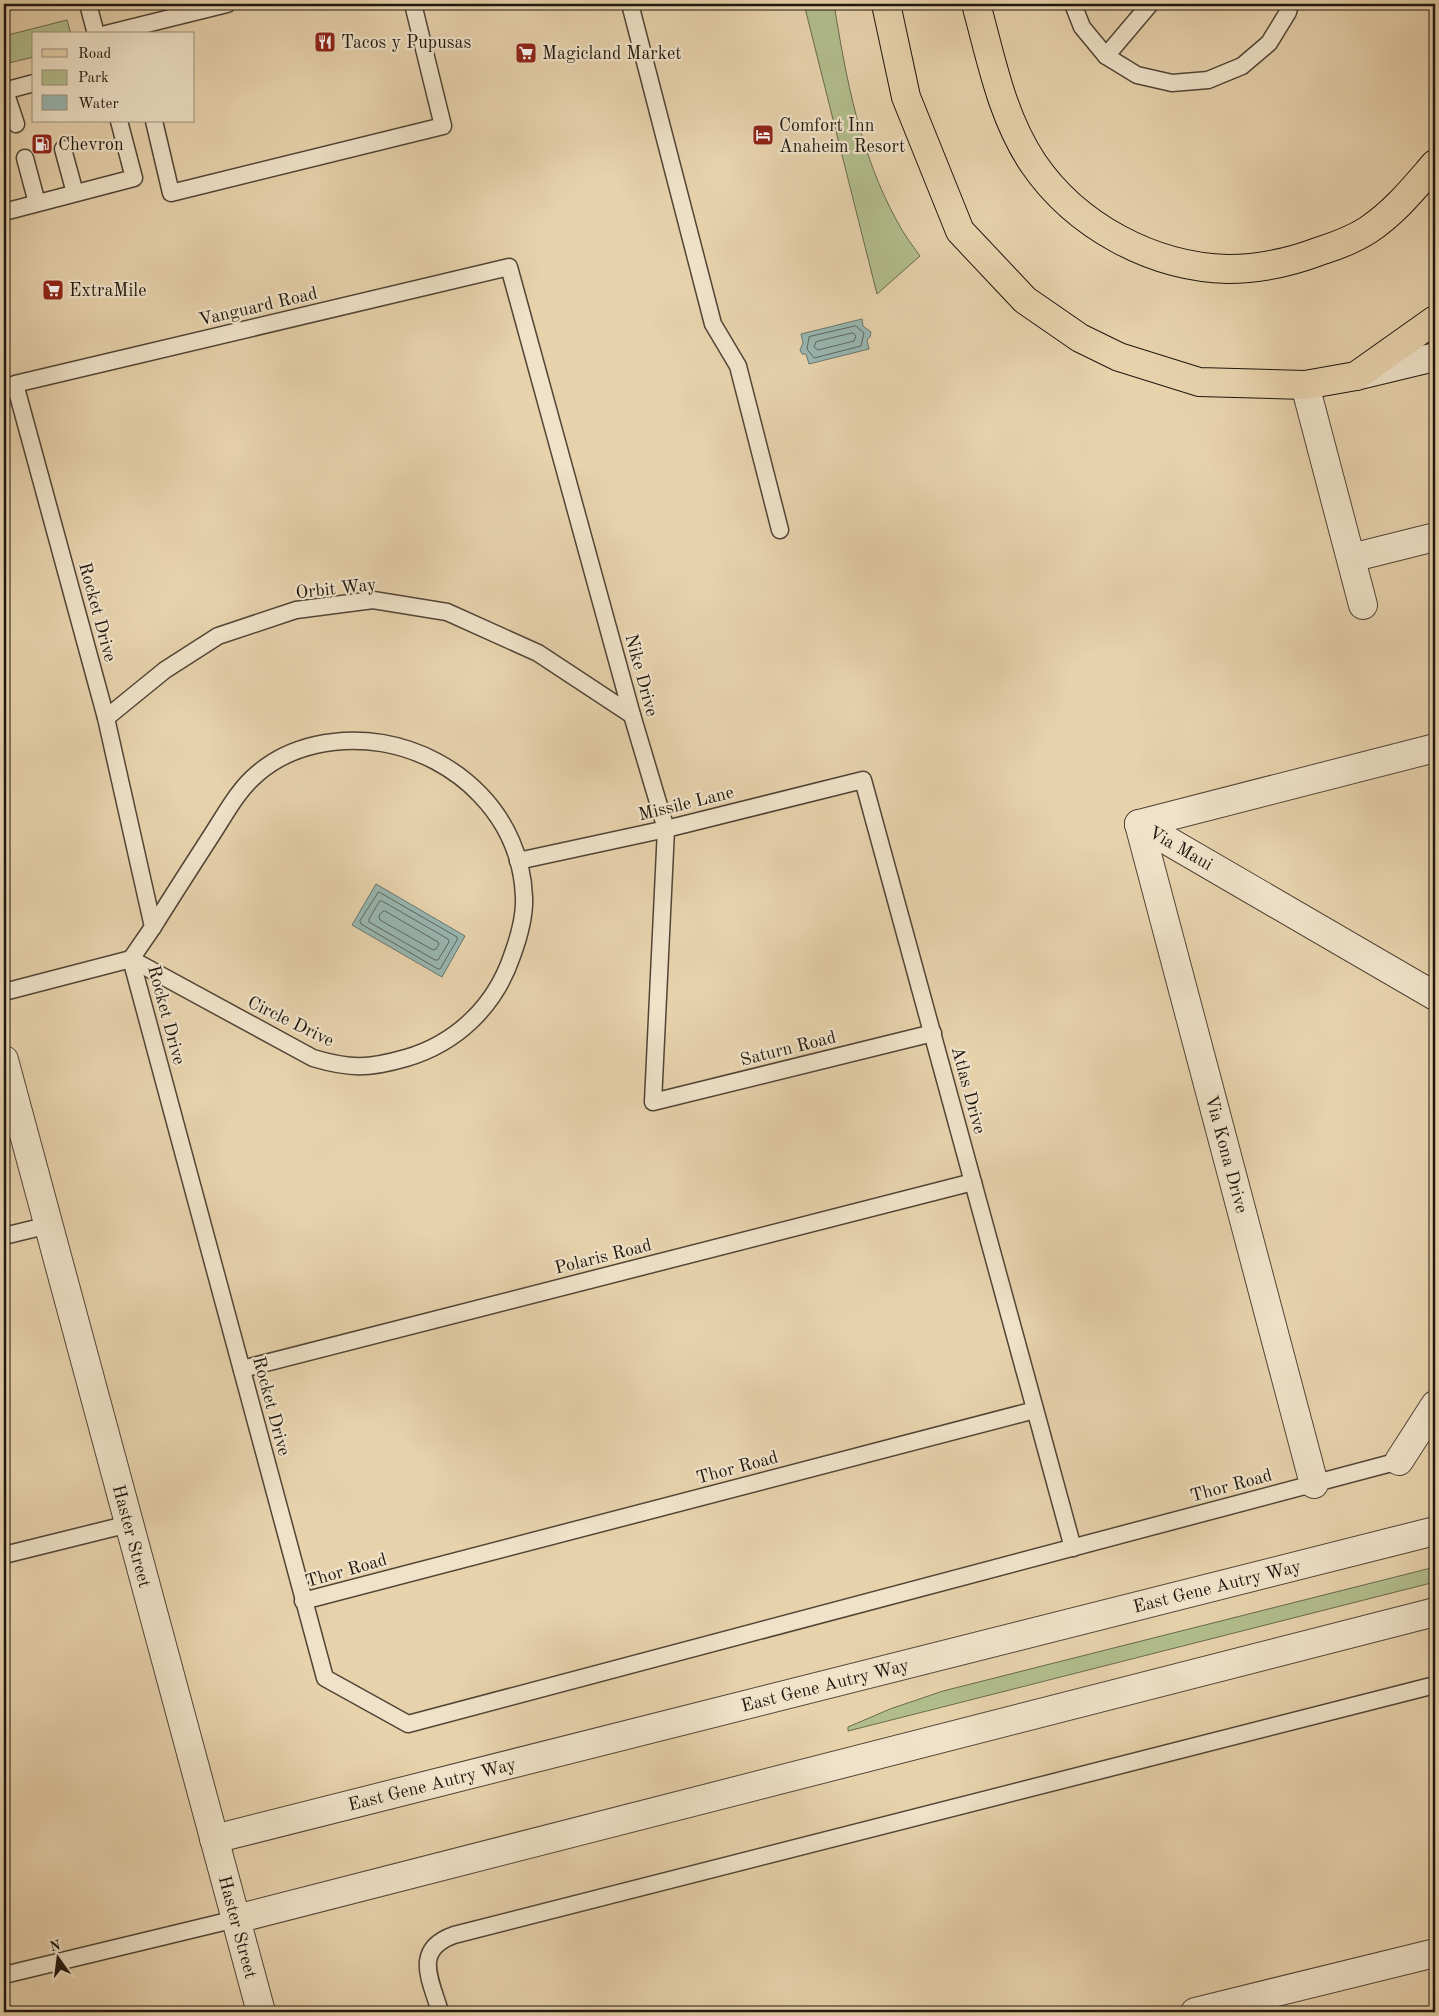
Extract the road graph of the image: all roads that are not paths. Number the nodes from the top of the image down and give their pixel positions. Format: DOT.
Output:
graph roads {
  1 [pos="88,4"];
  2 [pos="228,4"];
  3 [pos="413,4"];
  4 [pos="630,4"];
  5 [pos="886,4"];
  6 [pos="976,4"];
  7 [pos="1073,4"];
  8 [pos="1150,4"];
  9 [pos="1290,4"];
  10 [pos="131,31"];
  11 [pos="95,32"];
  12 [pos="1106,56"];
  13 [pos="32,84"];
  14 [pos="4,91"];
  15 [pos="119,122"];
  16 [pos="154,122"];
  17 [pos="16,124"];
  18 [pos="62,149"];
  19 [pos="25,158"];
  20 [pos="1435,164"];
  21 [pos="75,193"];
  22 [pos="37,203"];
  23 [pos="4,212"];
  24 [pos="509,267"];
  25 [pos="1435,320"];
  26 [pos="1435,357"];
  27 [pos="1356,376"];
  28 [pos="15,384"];
  29 [pos="1305,385"];
  30 [pos="780,530"];
  31 [pos="1435,537"];
  32 [pos="1351,558"];
  33 [pos="1363,605"];
  34 [pos="632,715"];
  35 [pos="106,718"];
  36 [pos="1435,748"];
  37 [pos="863,780"];
  38 [pos="1139,824"];
  39 [pos="666,829"];
  40 [pos="518,861"];
  41 [pos="153,926"];
  42 [pos="131,959"];
  43 [pos="4,992"];
  44 [pos="1435,996"];
  45 [pos="933,1033"];
  46 [pos="4,1060"];
  47 [pos="653,1102"];
  48 [pos="973,1182"];
  49 [pos="49,1225"];
  50 [pos="4,1236"];
  51 [pos="242,1369"];
  52 [pos="1435,1405"];
  53 [pos="1035,1410"];
  54 [pos="1399,1461"];
  55 [pos="1314,1484"];
  56 [pos="129,1524"];
  57 [pos="1435,1531"];
  58 [pos="1073,1548"];
  59 [pos="4,1555"];
  60 [pos="303,1601"];
  61 [pos="1435,1612"];
  62 [pos="1435,1685"];
  63 [pos="214,1839"];
  64 [pos="236,1919"];
  65 [pos="1435,1953"];
  66 [pos="4,1975"];
  67 [pos="261,2012"];
  68 [pos="440,2012"];
  69 [pos="1195,2012"];
  1 -- 11 [label="lane"];
  2 -- 10 [label="lane"];
  3 -- 16 [label="lane"];
  4 -- 30 [label="lane"];
  5 -- 29 [label="main road"];
  6 -- 20 [label="main road"];
  7 -- 12 [label="lane"];
  8 -- 12 [label="lane"];
  9 -- 12 [label="lane"];
  13 -- 14 [label="lane"];
  14 -- 17 [label="lane"];
  15 -- 21 [label="lane"];
  18 -- 21 [label="lane"];
  19 -- 22 [label="lane"];
  21 -- 22 [label="lane"];
  22 -- 23 [label="lane"];
  24 -- 28 [label="lane, Vanguard Road"];
  24 -- 34 [label="lane, Nike Drive"];
  25 -- 27 [label="main road"];
  26 -- 27 [label="street"];
  27 -- 29 [label="main road"];
  28 -- 35 [label="lane, Rocket Drive"];
  29 -- 32 [label="street"];
  31 -- 32 [label="street"];
  32 -- 33 [label="street"];
  34 -- 35 [label="lane, Orbit Way"];
  34 -- 39 [label="lane, Nike Drive"];
  35 -- 41 [label="lane, Rocket Drive"];
  36 -- 38 [label="street, Via Maui"];
  37 -- 39 [label="lane, Missile Lane"];
  37 -- 45 [label="lane, Atlas Drive"];
  38 -- 44 [label="street, Via Maui"];
  38 -- 55 [label="street, Via Kona Drive"];
  39 -- 40 [label="lane, Missile Lane"];
  39 -- 47 [label="lane, Nike Drive"];
  40 -- 41 [label="lane, Circle Drive"];
  40 -- 42 [label="lane, Circle Drive"];
  41 -- 42 [label="lane, Rocket Drive"];
  42 -- 43 [label="lane"];
  42 -- 51 [label="lane, Rocket Drive"];
  45 -- 47 [label="lane, Saturn Road"];
  45 -- 48 [label="lane, Atlas Drive"];
  46 -- 49 [label="street, Haster Street"];
  48 -- 51 [label="lane, Polaris Road"];
  48 -- 53 [label="lane, Atlas Drive"];
  49 -- 50 [label="lane"];
  49 -- 56 [label="street, Haster Street"];
  51 -- 60 [label="lane, Rocket Drive"];
  52 -- 54 [label="street"];
  53 -- 58 [label="lane"];
  53 -- 60 [label="lane, Thor Road"];
  54 -- 55 [label="lane, Thor Road"];
  55 -- 58 [label="lane, Thor Road"];
  56 -- 59 [label="lane"];
  56 -- 63 [label="street, Haster Street"];
  57 -- 63 [label="street, East Gene Autry Way"];
  58 -- 60 [label="lane, Thor Road"];
  61 -- 64 [label="street"];
  62 -- 68 [label="lane"];
  63 -- 64 [label="street, Haster Street"];
  64 -- 66 [label="lane"];
  64 -- 67 [label="street, Haster Street"];
  65 -- 69 [label="street"];
}
